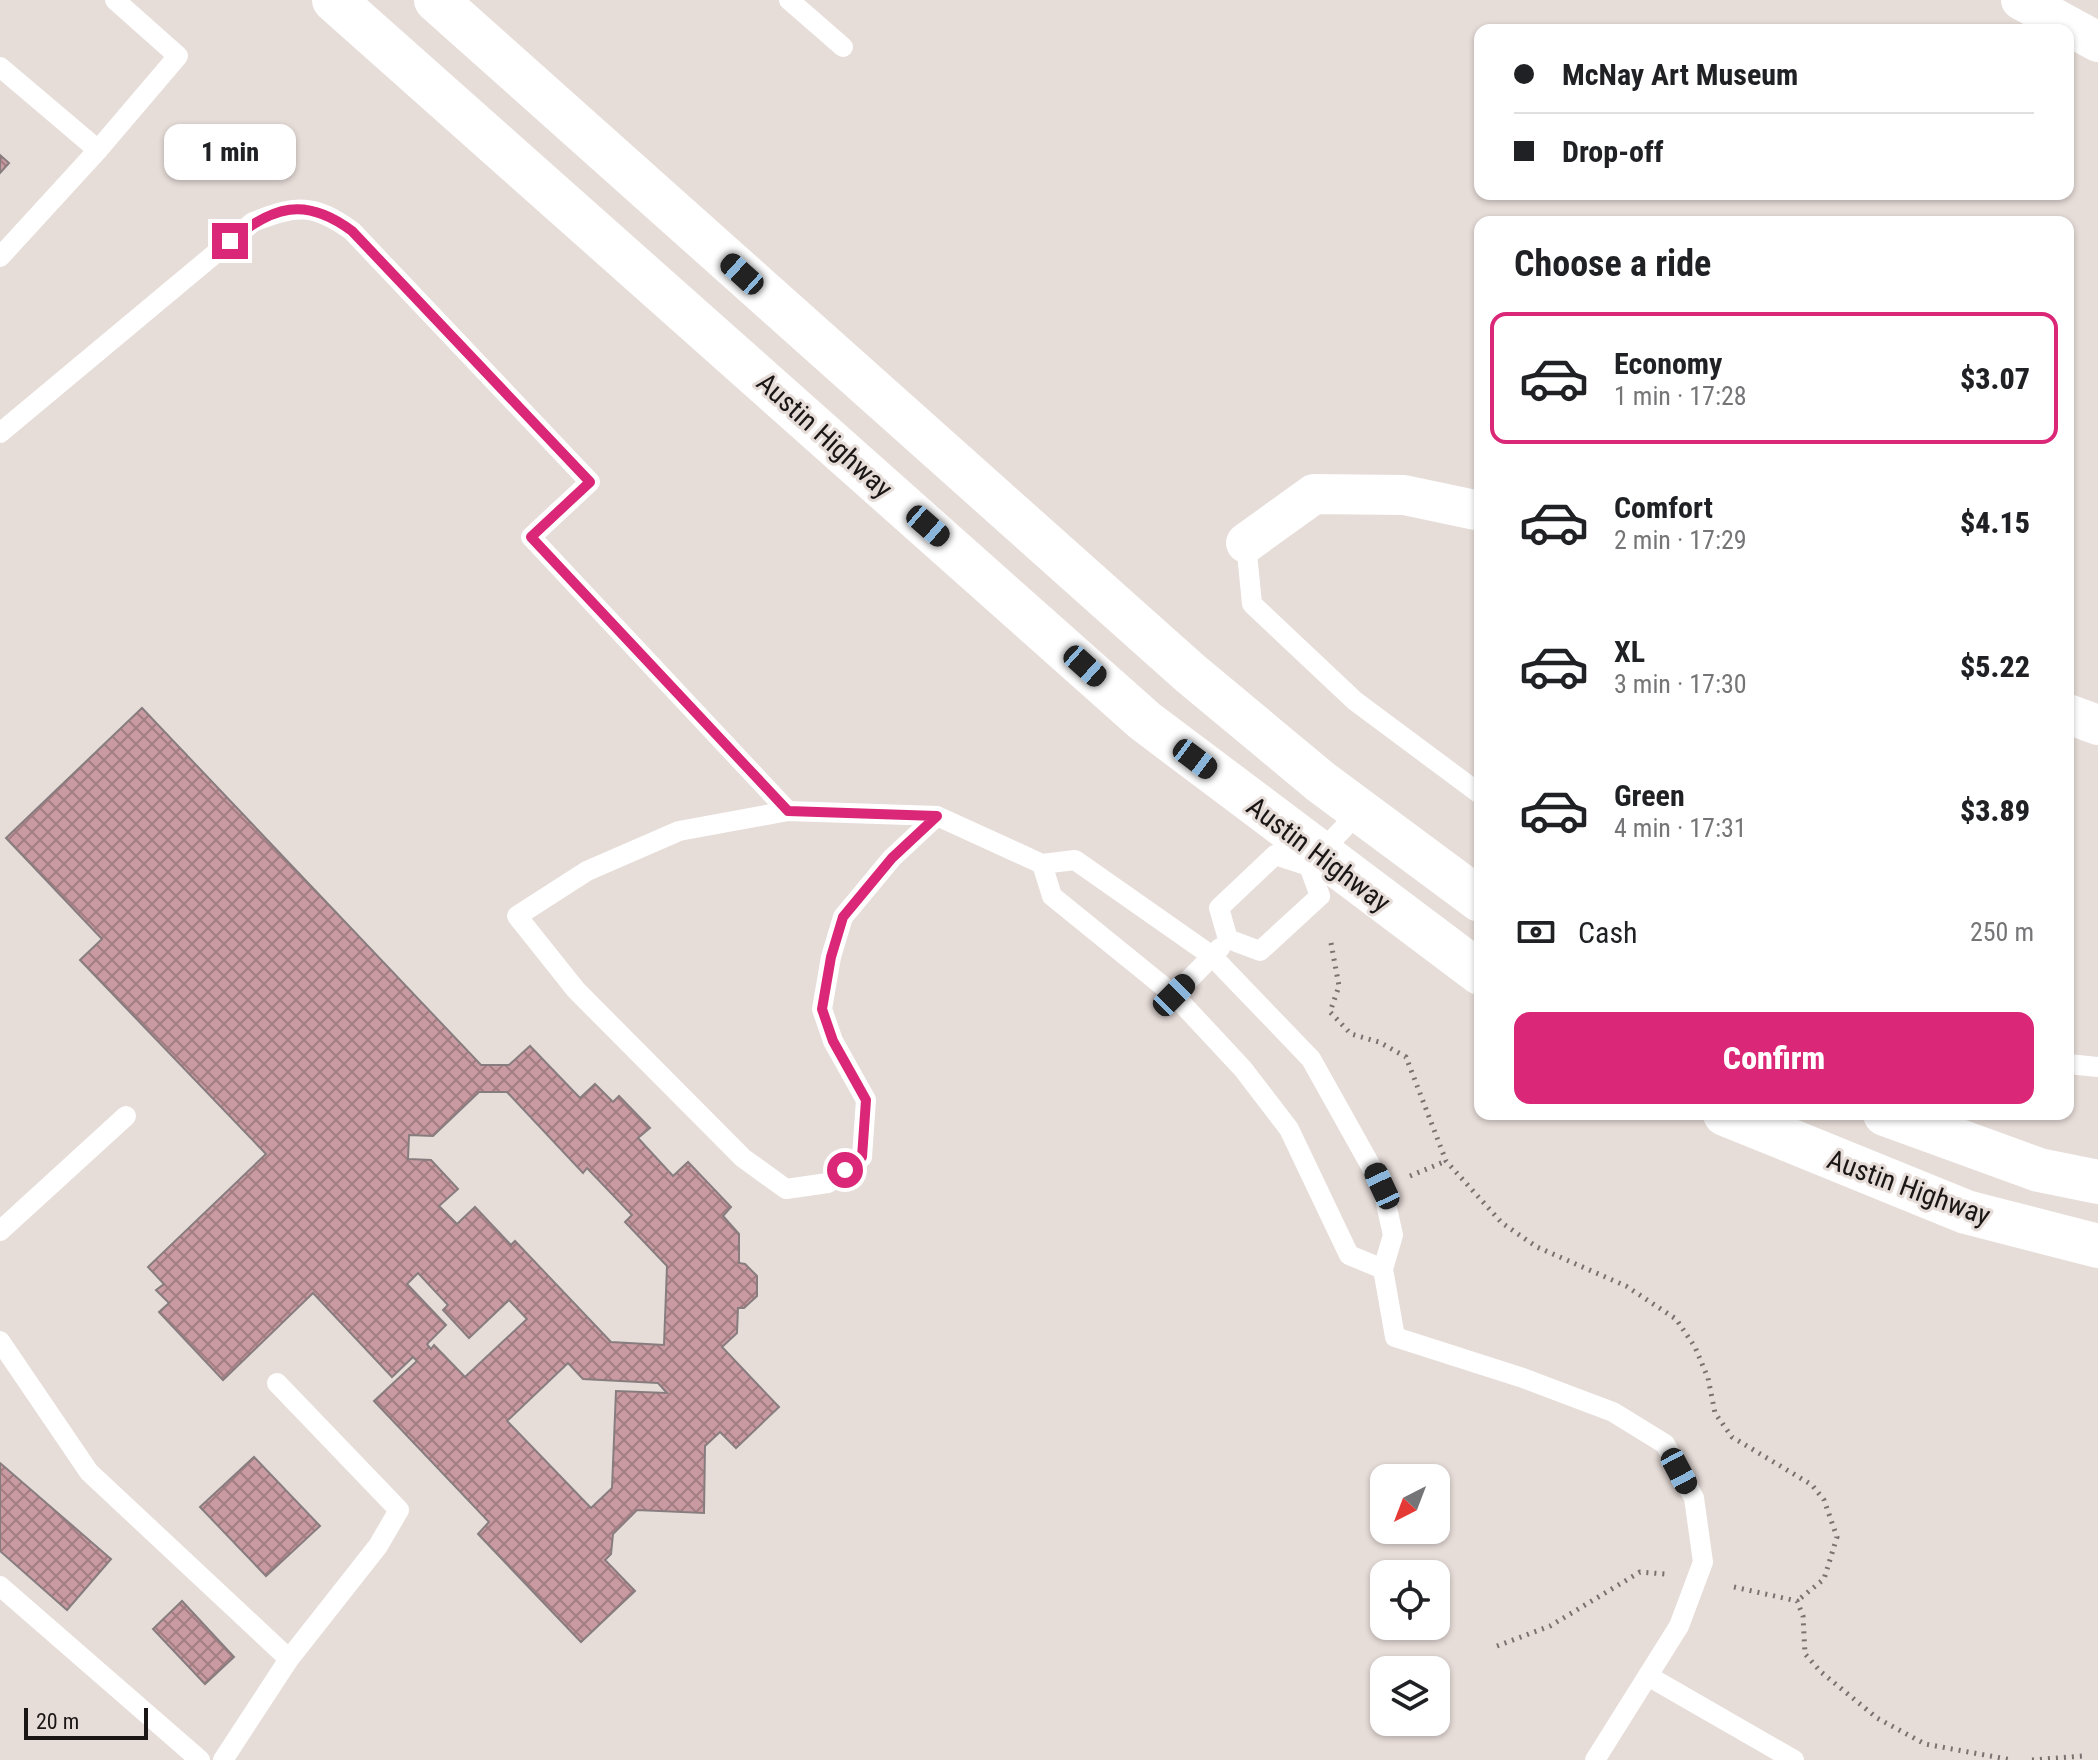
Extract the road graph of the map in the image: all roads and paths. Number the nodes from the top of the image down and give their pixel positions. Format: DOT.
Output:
graph roads {
  1 [pos="115,0"];
  2 [pos="334,0"];
  3 [pos="436,0"];
  4 [pos="789,0"];
  5 [pos="2021,0"];
  6 [pos="2065,24"];
  7 [pos="2074,29"];
  8 [pos="2098,42"];
  9 [pos="843,47"];
  10 [pos="0,67"];
  11 [pos="98,150"];
  12 [pos="0,257"];
  13 [pos="0,433"];
  14 [pos="1474,510"];
  15 [pos="1246,543"];
  16 [pos="2074,716"];
  17 [pos="2098,725"];
  18 [pos="1474,790"];
  19 [pos="788,811"];
  20 [pos="1359,812"];
  21 [pos="937,816"];
  22 [pos="1314,861"];
  23 [pos="1042,864"];
  24 [pos="1474,896"];
  25 [pos="1228,939"];
  26 [pos="1331,943"];
  27 [pos="1212,956"];
  28 [pos="1474,969"];
  29 [pos="1174,995"];
  30 [pos="2074,1065"];
  31 [pos="2098,1067"];
  32 [pos="126,1116"];
  33 [pos="1740,1120"];
  34 [pos="1902,1120"];
  35 [pos="1446,1161"];
  36 [pos="1407,1177"];
  37 [pos="2098,1182"];
  38 [pos="0,1231"];
  39 [pos="2091,1246"];
  40 [pos="1383,1269"];
  41 [pos="0,1341"];
  42 [pos="277,1383"];
  43 [pos="1666,1574"];
  44 [pos="0,1586"];
  45 [pos="1734,1587"];
  46 [pos="1797,1601"];
  47 [pos="1497,1646"];
  48 [pos="289,1659"];
  49 [pos="1648,1676"];
  50 [pos="2083,1756"];
  51 [pos="200,1760"];
  52 [pos="223,1760"];
  53 [pos="1595,1760"];
  54 [pos="1794,1760"];
  55 [pos="2012,1760"];
  56 [pos="2032,1760"];
  1 -- 11 [label="lane"];
  2 -- 22 [label="main road, Austin Highway"];
  3 -- 20 [label="main road, Austin Highway"];
  4 -- 9 [label="lane"];
  5 -- 6 [label="street"];
  7 -- 8 [label="street"];
  10 -- 11 [label="lane"];
  11 -- 12 [label="lane"];
  13 -- 19 [label="lane"];
  14 -- 15 [label="street"];
  15 -- 18 [label="lane"];
  16 -- 17 [label="street"];
  19 -- 21 [label="lane"];
  19 -- 21 [label="lane"];
  20 -- 22 [label="lane"];
  20 -- 24 [label="main road, Austin Highway"];
  21 -- 23 [label="lane"];
  22 -- 25 [label="lane"];
  22 -- 25 [label="lane"];
  22 -- 28 [label="main road, Austin Highway"];
  23 -- 27 [label="lane"];
  23 -- 29 [label="lane"];
  25 -- 27 [label="lane"];
  26 -- 35 [label="path"];
  27 -- 29 [label="lane"];
  27 -- 40 [label="lane"];
  29 -- 40 [label="lane"];
  30 -- 31 [label="lane"];
  32 -- 38 [label="lane"];
  33 -- 39 [label="main road, Austin Highway"];
  34 -- 37 [label="main road"];
  35 -- 36 [label="path"];
  35 -- 46 [label="path"];
  40 -- 49 [label="lane"];
  41 -- 48 [label="lane"];
  42 -- 48 [label="lane"];
  43 -- 47 [label="path"];
  44 -- 51 [label="lane"];
  45 -- 46 [label="path"];
  46 -- 55 [label="path"];
  48 -- 52 [label="lane"];
  49 -- 53 [label="lane"];
  49 -- 54 [label="lane"];
  50 -- 56 [label="path"];
}
